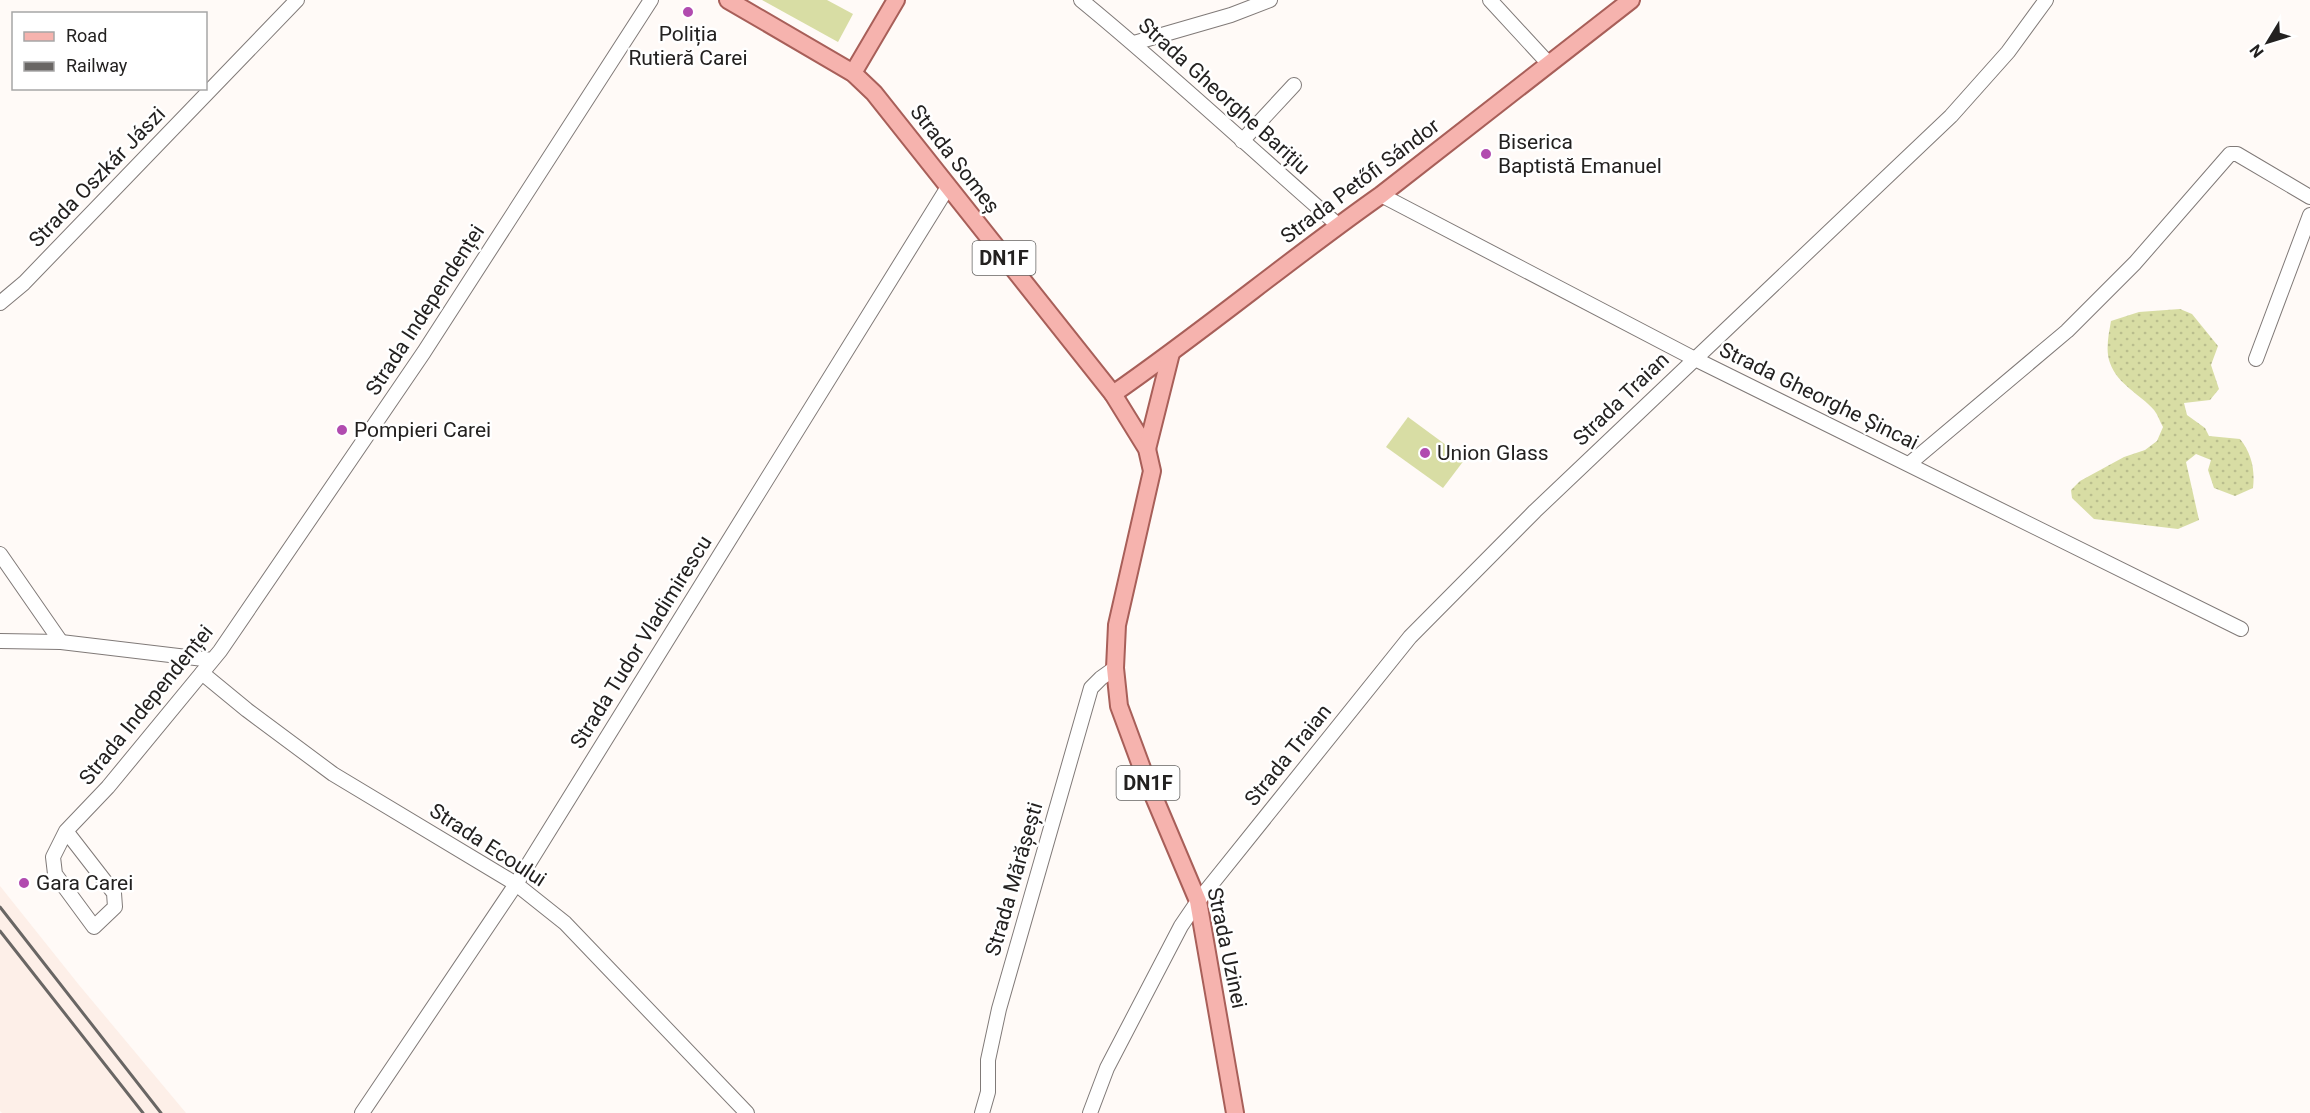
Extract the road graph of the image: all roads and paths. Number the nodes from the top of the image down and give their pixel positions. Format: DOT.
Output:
graph roads {
  1 [pos="297,0"];
  2 [pos="651,0"];
  3 [pos="728,0"];
  4 [pos="896,0"];
  5 [pos="1081,0"];
  6 [pos="1270,0"];
  7 [pos="1490,0"];
  8 [pos="1631,0"];
  9 [pos="2046,0"];
  10 [pos="1134,43"];
  11 [pos="1549,64"];
  12 [pos="853,73"];
  13 [pos="1294,85"];
  14 [pos="1242,141"];
  15 [pos="948,187"];
  16 [pos="1381,195"];
  17 [pos="2310,197"];
  18 [pos="2310,215"];
  19 [pos="1338,225"];
  20 [pos="0,303"];
  21 [pos="1171,354"];
  22 [pos="1693,358"];
  23 [pos="2256,359"];
  24 [pos="1113,394"];
  25 [pos="1147,449"];
  26 [pos="1909,464"];
  27 [pos="0,554"];
  28 [pos="2241,629"];
  29 [pos="0,641"];
  30 [pos="62,642"];
  31 [pos="212,660"];
  32 [pos="1115,668"];
  33 [pos="202,673"];
  34 [pos="66,831"];
  35 [pos="516,884"];
  36 [pos="1198,901"];
  37 [pos="362,1113"];
  38 [pos="747,1113"];
  39 [pos="982,1113"];
  40 [pos="1090,1113"];
  41 [pos="1235,1113"];
  1 -- 20 [label="street, Strada Oszkár Jászi"];
  2 -- 31 [label="street, Strada Independenței"];
  3 -- 12 [label="main road, Strada Someș"];
  4 -- 12 [label="main road"];
  5 -- 10 [label="street, Strada Gheorghe Barițiu"];
  6 -- 10 [label="street"];
  7 -- 11 [label="street"];
  8 -- 11 [label="main road, Strada Petőfi Sándor"];
  9 -- 22 [label="street, Strada Traian"];
  10 -- 14 [label="street, Strada Gheorghe Barițiu"];
  11 -- 16 [label="main road, Strada Petőfi Sándor"];
  12 -- 15 [label="main road, Strada Someș / DN1F"];
  13 -- 14 [label="street"];
  14 -- 19 [label="street, Strada Gheorghe Barițiu"];
  15 -- 24 [label="main road, Strada Someș / DN1F"];
  15 -- 35 [label="street, Strada Tudor Vladimirescu"];
  16 -- 19 [label="main road, Strada Petőfi Sándor"];
  16 -- 22 [label="street, Strada Gheorghe Șincai"];
  17 -- 26 [label="street"];
  18 -- 23 [label="street"];
  19 -- 21 [label="main road, Strada Petőfi Sándor"];
  21 -- 24 [label="main road, Strada Petőfi Sándor"];
  21 -- 25 [label="main road"];
  22 -- 26 [label="street, Strada Gheorghe Șincai"];
  22 -- 36 [label="street, Strada Traian"];
  24 -- 25 [label="main road, Strada Someș / DN1F"];
  25 -- 32 [label="main road, Strada Uzinei / DN1F"];
  26 -- 28 [label="street, Strada Gheorghe Șincai"];
  27 -- 30 [label="street"];
  29 -- 30 [label="street"];
  30 -- 31 [label="street"];
  31 -- 33 [label="street, Strada Independenței"];
  32 -- 36 [label="main road, Strada Uzinei / DN1F"];
  32 -- 39 [label="street, Strada Mărășești"];
  33 -- 34 [label="street, Strada Independenței"];
  33 -- 35 [label="street, Strada Ecoului"];
  34 -- 34 [label="street, Strada Independenței"];
  35 -- 37 [label="street, Strada Tudor Vladimirescu"];
  35 -- 38 [label="street, Strada Ecoului"];
  36 -- 40 [label="street, Strada Traian"];
  36 -- 41 [label="main road, Strada Uzinei / DN1F"];
}
